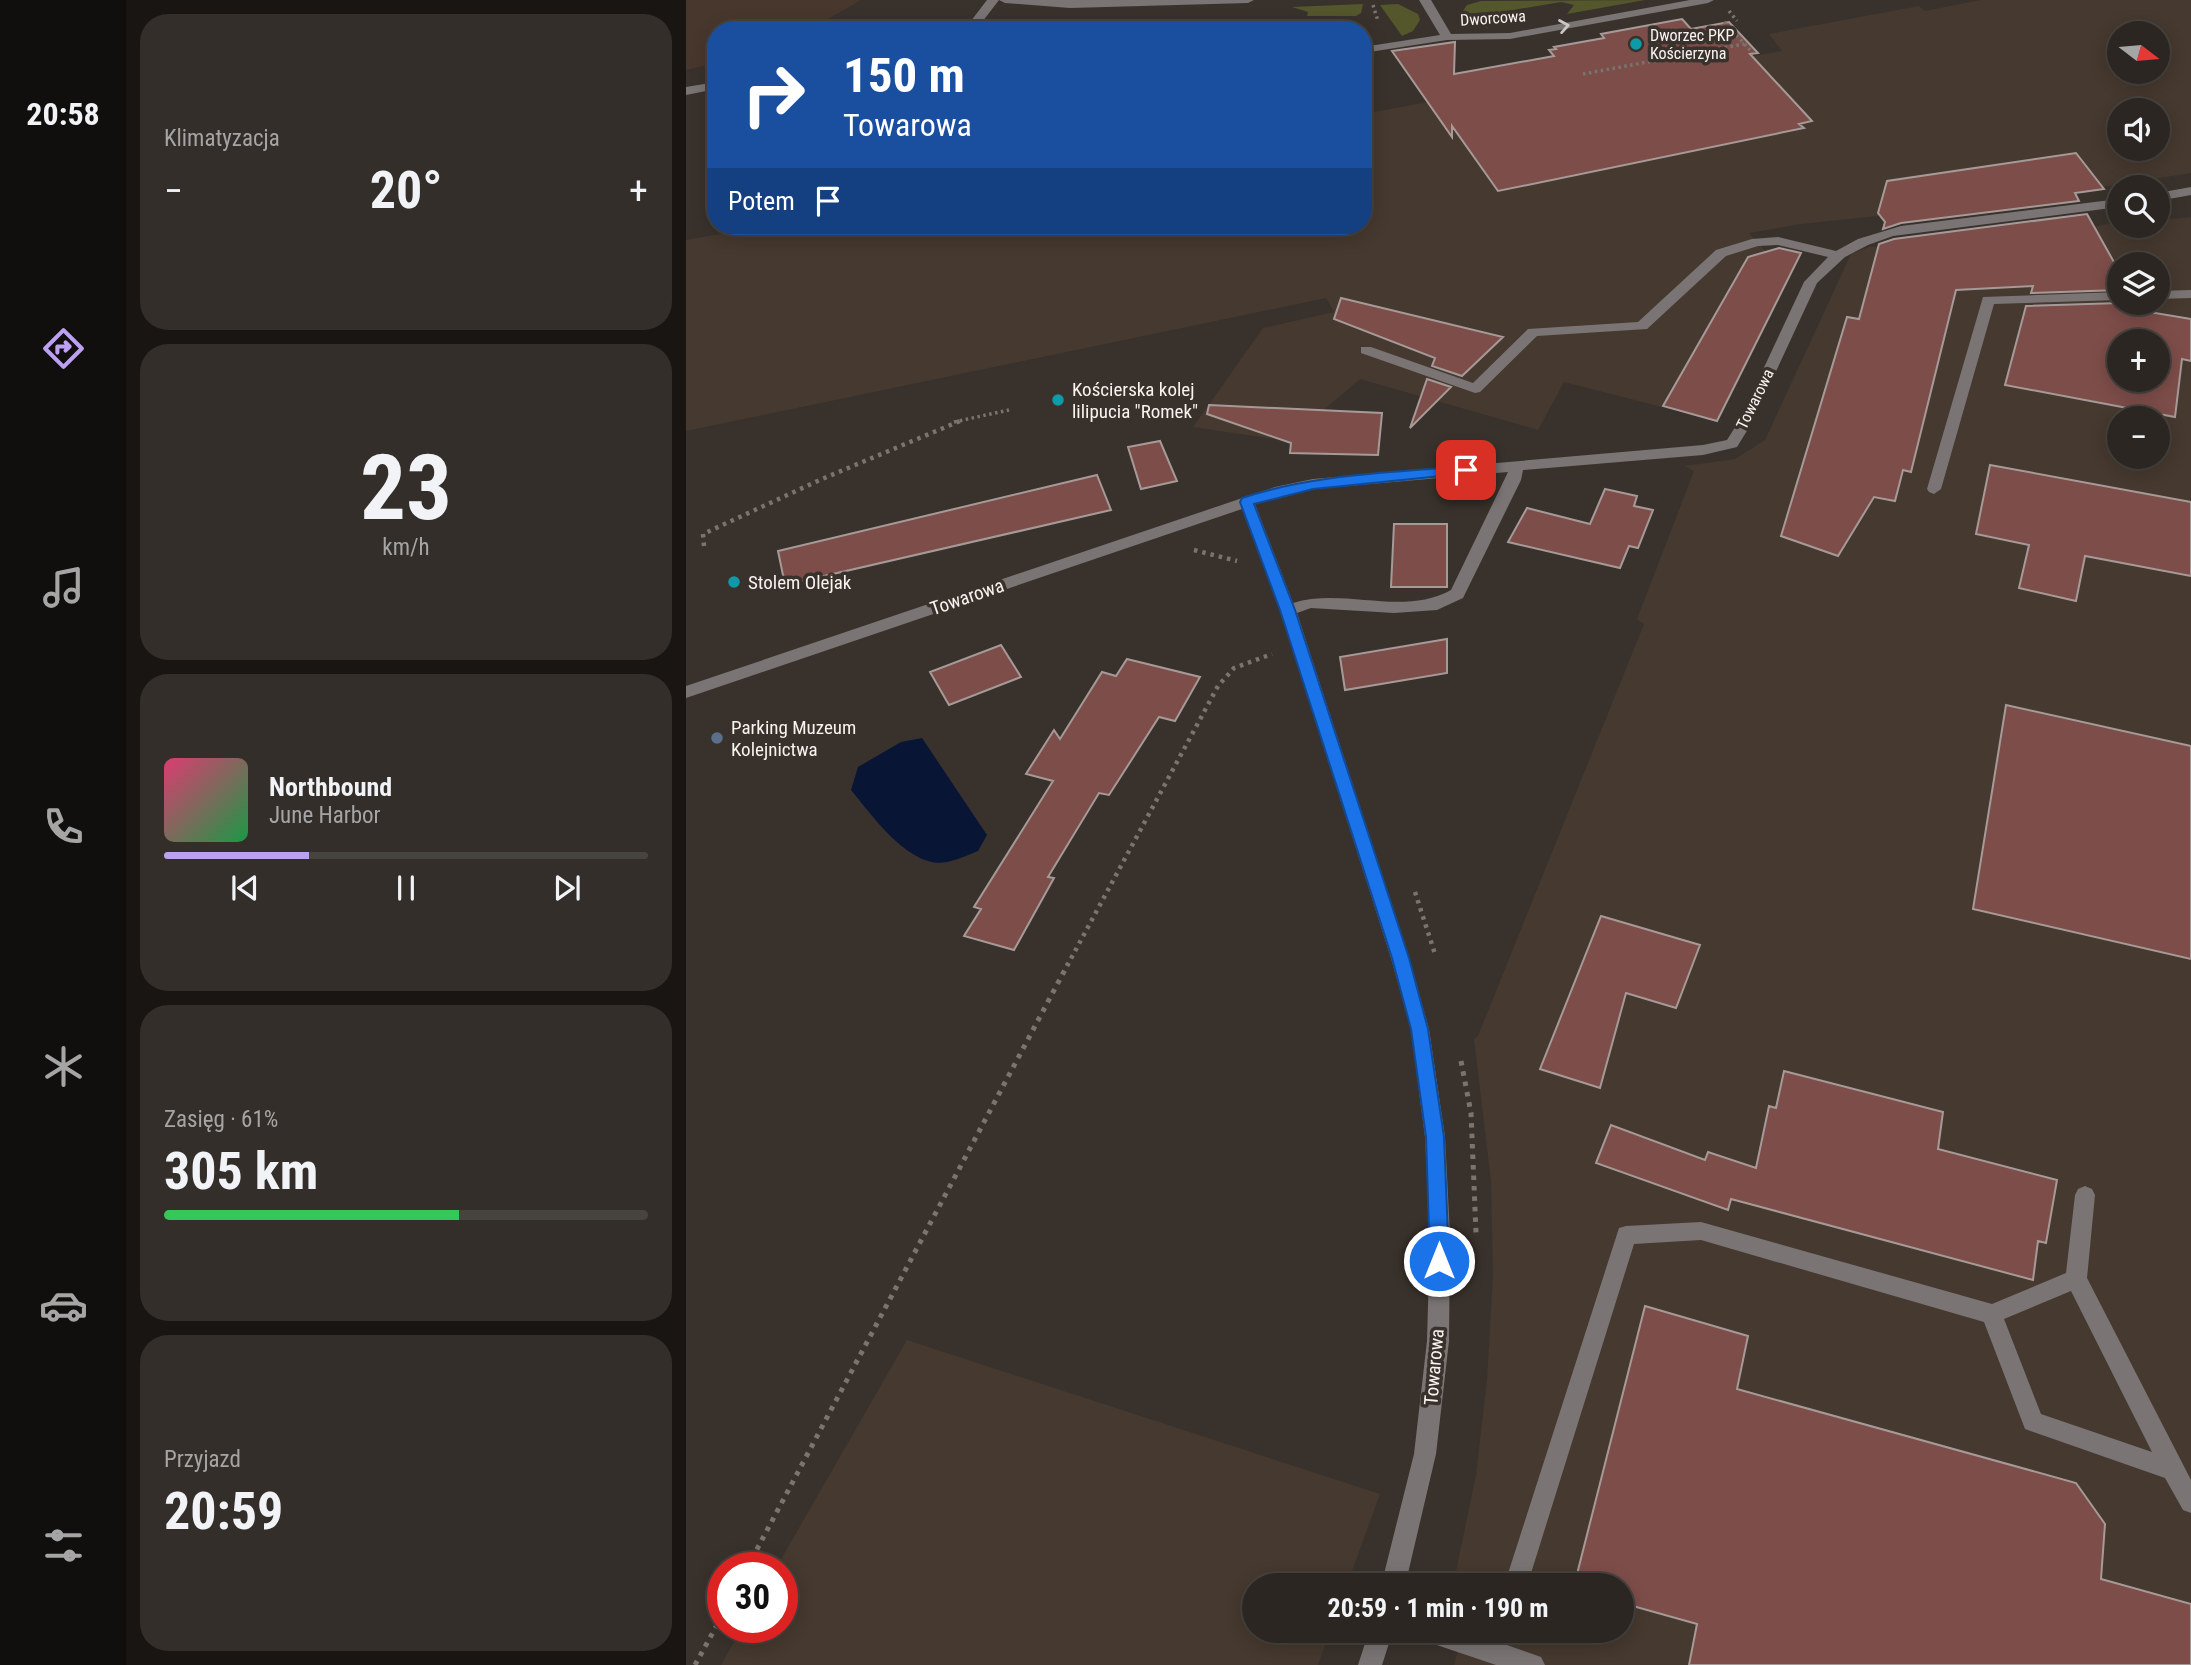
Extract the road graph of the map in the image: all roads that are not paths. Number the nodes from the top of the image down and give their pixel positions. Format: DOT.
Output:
graph roads {
  1 [pos="993,0"];
  2 [pos="1005,0"];
  3 [pos="1248,0"];
  4 [pos="1425,0"];
  5 [pos="1708,0"];
  6 [pos="977,21"];
  7 [pos="1447,37"];
  8 [pos="1372,48"];
  9 [pos="707,87"];
  10 [pos="686,91"];
  11 [pos="2191,191"];
  12 [pos="2170,195"];
  13 [pos="2107,204"];
  14 [pos="1837,255"];
  15 [pos="2191,294"];
  16 [pos="2170,295"];
  17 [pos="2107,296"];
  18 [pos="1366,350"];
  19 [pos="1517,465"];
  20 [pos="1934,489"];
  21 [pos="1247,502"];
  22 [pos="1288,610"];
  23 [pos="686,691"];
  24 [pos="2085,1195"];
  25 [pos="2076,1279"];
  26 [pos="1992,1314"];
  27 [pos="2173,1470"];
  28 [pos="2191,1502"];
  29 [pos="1396,1573"];
  30 [pos="1519,1573"];
  31 [pos="1377,1643"];
  32 [pos="1499,1643"];
  33 [pos="1370,1665"];
  34 [pos="1533,1665"];
  1 -- 6 [label="street"];
  2 -- 3 [label="street"];
  4 -- 7 [label="street, Dworcowa"];
  7 -- 5 [label="street, Dworcowa, one-way"];
  7 -- 8 [label="street"];
  9 -- 10 [label="street"];
  11 -- 12 [label="street"];
  13 -- 14 [label="street, Towarowa"];
  14 -- 18 [label="street"];
  14 -- 19 [label="street, Towarowa"];
  15 -- 16 [label="street"];
  17 -- 20 [label="street"];
  19 -- 21 [label="street, Towarowa"];
  19 -- 22 [label="street"];
  21 -- 22 [label="street, Towarowa"];
  21 -- 23 [label="street, Towarowa"];
  22 -- 29 [label="street, Towarowa"];
  24 -- 25 [label="street"];
  25 -- 26 [label="street"];
  25 -- 27 [label="street"];
  26 -- 27 [label="street"];
  26 -- 30 [label="street"];
  27 -- 28 [label="street"];
  31 -- 33 [label="street"];
  32 -- 34 [label="street"];
}
